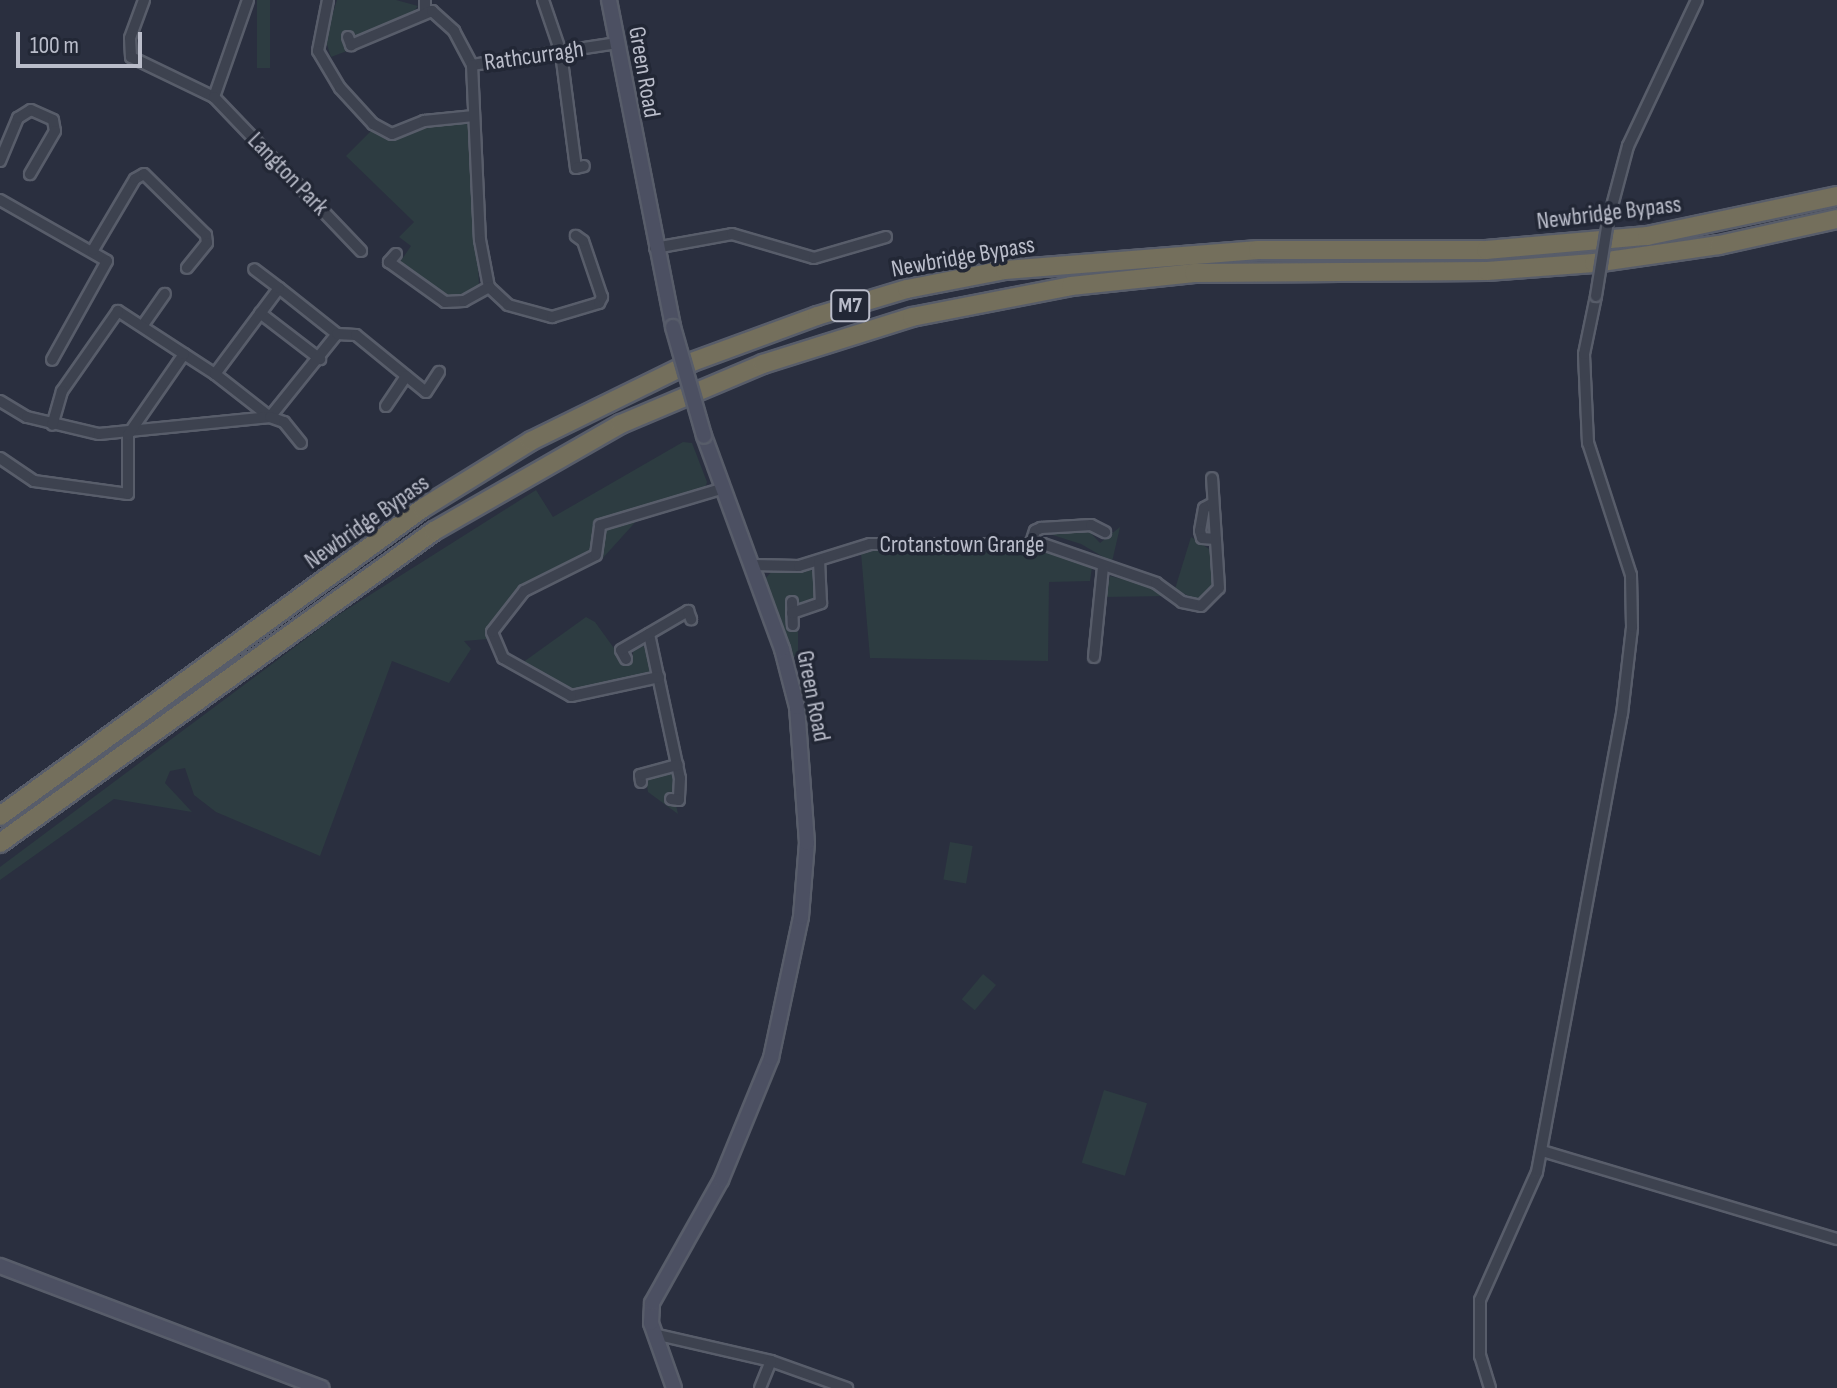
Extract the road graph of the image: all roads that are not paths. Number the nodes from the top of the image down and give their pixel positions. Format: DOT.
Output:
graph roads {
  1 [pos="144,0"];
  2 [pos="248,0"];
  3 [pos="328,0"];
  4 [pos="425,0"];
  5 [pos="543,0"];
  6 [pos="609,0"];
  7 [pos="1697,0"];
  8 [pos="425,12"];
  9 [pos="348,37"];
  10 [pos="617,43"];
  11 [pos="561,53"];
  12 [pos="472,65"];
  13 [pos="214,97"];
  14 [pos="474,116"];
  15 [pos="0,161"];
  16 [pos="577,168"];
  17 [pos="30,174"];
  18 [pos="1837,196"];
  19 [pos="0,200"];
  20 [pos="1837,219"];
  21 [pos="576,236"];
  22 [pos="886,237"];
  23 [pos="655,248"];
  24 [pos="93,250"];
  25 [pos="361,251"];
  26 [pos="396,254"];
  27 [pos="187,268"];
  28 [pos="254,269"];
  29 [pos="489,287"];
  30 [pos="279,288"];
  31 [pos="165,294"];
  32 [pos="260,313"];
  33 [pos="143,325"];
  34 [pos="337,334"];
  35 [pos="184,354"];
  36 [pos="320,359"];
  37 [pos="52,360"];
  38 [pos="439,372"];
  39 [pos="215,374"];
  40 [pos="406,376"];
  41 [pos="0,401"];
  42 [pos="386,406"];
  43 [pos="270,417"];
  44 [pos="52,425"];
  45 [pos="128,435"];
  46 [pos="301,443"];
  47 [pos="0,458"];
  48 [pos="1212,478"];
  49 [pos="724,488"];
  50 [pos="1105,532"];
  51 [pos="1031,543"];
  52 [pos="819,561"];
  53 [pos="753,565"];
  54 [pos="1103,567"];
  55 [pos="691,619"];
  56 [pos="793,625"];
  57 [pos="649,634"];
  58 [pos="1094,657"];
  59 [pos="626,659"];
  60 [pos="659,677"];
  61 [pos="678,765"];
  62 [pos="641,782"];
  63 [pos="671,799"];
  64 [pos="0,816"];
  65 [pos="0,845"];
  66 [pos="1542,1151"];
  67 [pos="1837,1239"];
  68 [pos="0,1266"];
  69 [pos="654,1334"];
  70 [pos="771,1361"];
  71 [pos="322,1388"];
  72 [pos="674,1388"];
  73 [pos="760,1388"];
  74 [pos="847,1388"];
  75 [pos="1490,1388"];
  1 -- 13 [label="street, Langton Park"];
  2 -- 13 [label="street"];
  3 -- 14 [label="street"];
  4 -- 8 [label="street"];
  5 -- 11 [label="street"];
  6 -- 10 [label="street, Green Road"];
  7 -- 66 [label="street, bridge"];
  8 -- 9 [label="street"];
  8 -- 12 [label="street, Rathcurragh"];
  10 -- 11 [label="street, Rathcurragh"];
  10 -- 23 [label="street, Green Road"];
  11 -- 12 [label="street, Rathcurragh"];
  11 -- 16 [label="street"];
  12 -- 14 [label="street"];
  13 -- 25 [label="street, Langton Park"];
  14 -- 29 [label="street"];
  15 -- 17 [label="street"];
  18 -- 64 [label="highway, Newbridge Bypass / M7"];
  19 -- 24 [label="street"];
  20 -- 65 [label="highway, Newbridge Bypass / M7"];
  21 -- 29 [label="street"];
  22 -- 23 [label="street"];
  23 -- 49 [label="street, Green Road, bridge"];
  24 -- 27 [label="street"];
  24 -- 37 [label="street"];
  26 -- 29 [label="street"];
  28 -- 30 [label="street"];
  30 -- 32 [label="street"];
  30 -- 34 [label="street"];
  31 -- 33 [label="street"];
  32 -- 36 [label="street"];
  32 -- 39 [label="street"];
  33 -- 35 [label="street"];
  33 -- 44 [label="street"];
  34 -- 36 [label="street"];
  34 -- 40 [label="street"];
  35 -- 39 [label="street"];
  35 -- 45 [label="street"];
  36 -- 43 [label="street"];
  38 -- 40 [label="street"];
  39 -- 43 [label="street"];
  40 -- 42 [label="street"];
  41 -- 44 [label="street"];
  43 -- 45 [label="street"];
  43 -- 46 [label="street"];
  44 -- 45 [label="street"];
  45 -- 47 [label="street"];
  48 -- 54 [label="street, Crotanstown Grange"];
  49 -- 53 [label="street, Green Road"];
  49 -- 60 [label="street"];
  50 -- 51 [label="street"];
  51 -- 52 [label="street, Crotanstown Grange"];
  51 -- 54 [label="street, Crotanstown Grange"];
  52 -- 53 [label="street, Crotanstown Grange"];
  52 -- 56 [label="street"];
  53 -- 69 [label="street, Green Road"];
  54 -- 58 [label="street"];
  55 -- 57 [label="street"];
  57 -- 59 [label="street"];
  57 -- 60 [label="street"];
  60 -- 61 [label="street"];
  61 -- 62 [label="street"];
  61 -- 63 [label="street"];
  66 -- 67 [label="street"];
  66 -- 75 [label="street"];
  68 -- 71 [label="street"];
  69 -- 70 [label="street"];
  69 -- 72 [label="street, Green Road"];
  70 -- 73 [label="street"];
  70 -- 74 [label="street"];
}
